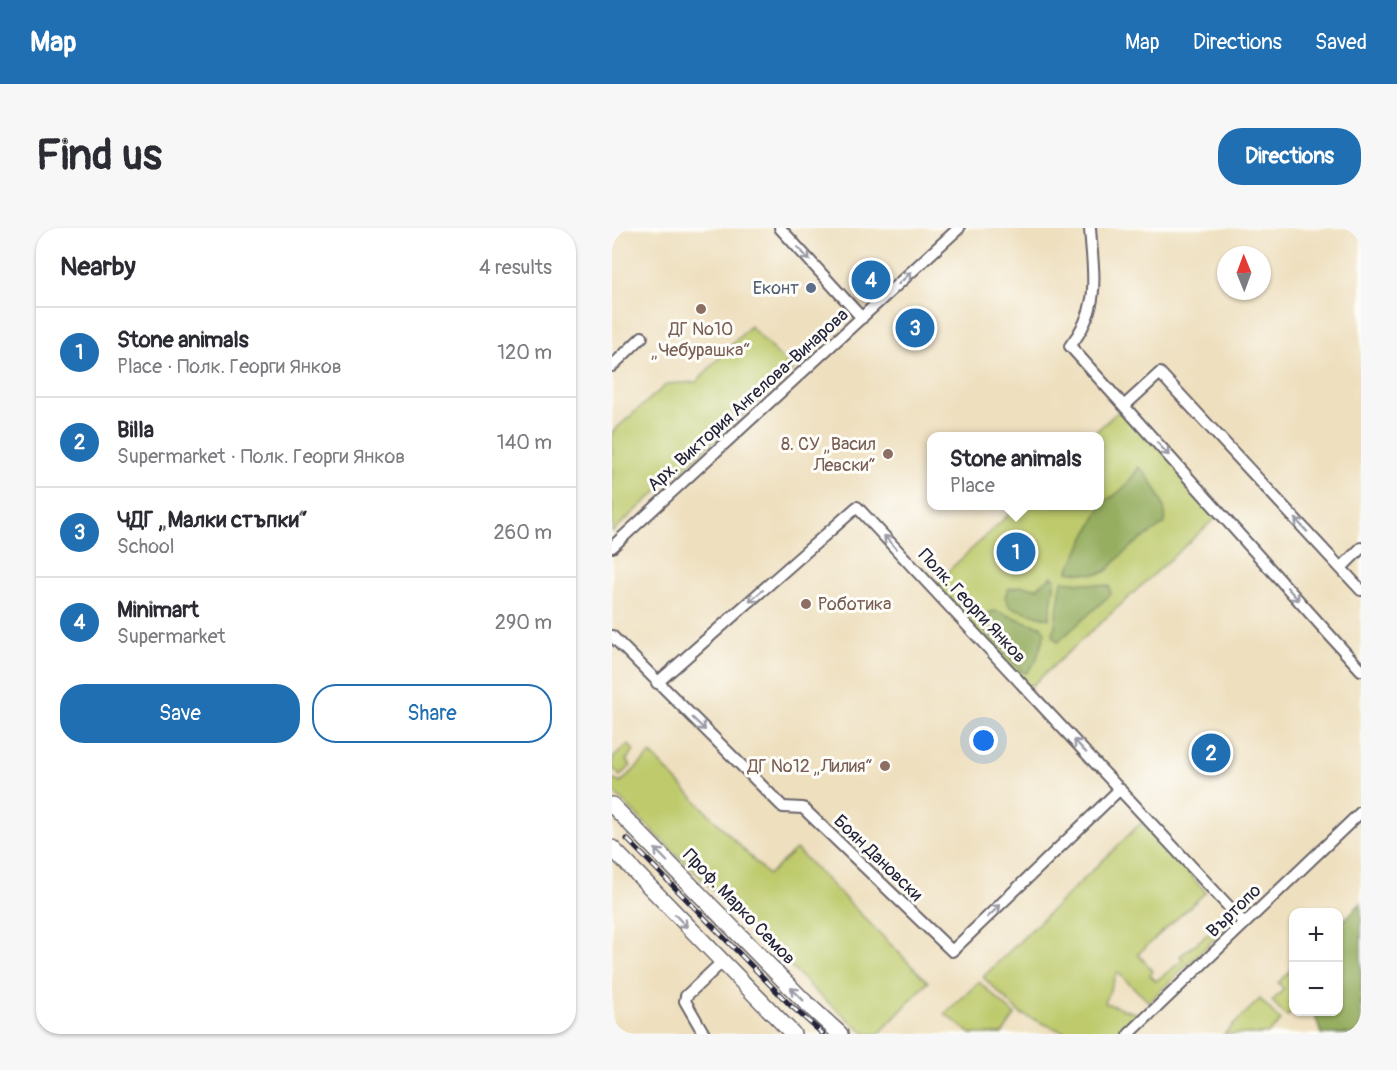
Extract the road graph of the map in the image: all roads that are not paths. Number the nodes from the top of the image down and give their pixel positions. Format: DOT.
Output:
graph roads {
  1 [pos="780,228"];
  2 [pos="959,228"];
  3 [pos="1090,228"];
  4 [pos="862,318"];
  5 [pos="642,337"];
  6 [pos="612,366"];
  7 [pos="1124,406"];
  8 [pos="612,547"];
  9 [pos="1361,548"];
  10 [pos="1341,568"];
  11 [pos="1361,590"];
  12 [pos="612,636"];
  13 [pos="1361,670"];
  14 [pos="657,683"];
  15 [pos="1120,789"];
  16 [pos="612,805"];
  17 [pos="1361,812"];
  18 [pos="612,848"];
  19 [pos="1244,923"];
  20 [pos="721,963"];
  21 [pos="704,1034"];
  22 [pos="793,1034"];
  23 [pos="840,1034"];
  24 [pos="1129,1034"];
  1 -- 4 [label="street, one-way"];
  4 -- 2 [label="street, Арх. Виктория Ангелова-Винарова, one-way"];
  3 -- 7 [label="street"];
  4 -- 8 [label="street, Арх. Виктория Ангелова-Винарова"];
  5 -- 6 [label="street"];
  10 -- 7 [label="street, one-way"];
  7 -- 13 [label="street, one-way"];
  9 -- 10 [label="street"];
  10 -- 11 [label="street"];
  12 -- 14 [label="street, Боян Дановски"];
  14 -- 15 [label="street, Боян Дановски, one-way"];
  15 -- 14 [label="street, Полк. Георги Янков, one-way"];
  15 -- 19 [label="street, Полк. Георги Янков"];
  23 -- 16 [label="main road, Проф. Марко Семов, one-way"];
  17 -- 19 [label="street, Въртопо"];
  18 -- 20 [label="main road, one-way"];
  19 -- 24 [label="street, Въртопо"];
  20 -- 21 [label="street"];
  20 -- 22 [label="main road"];
}
